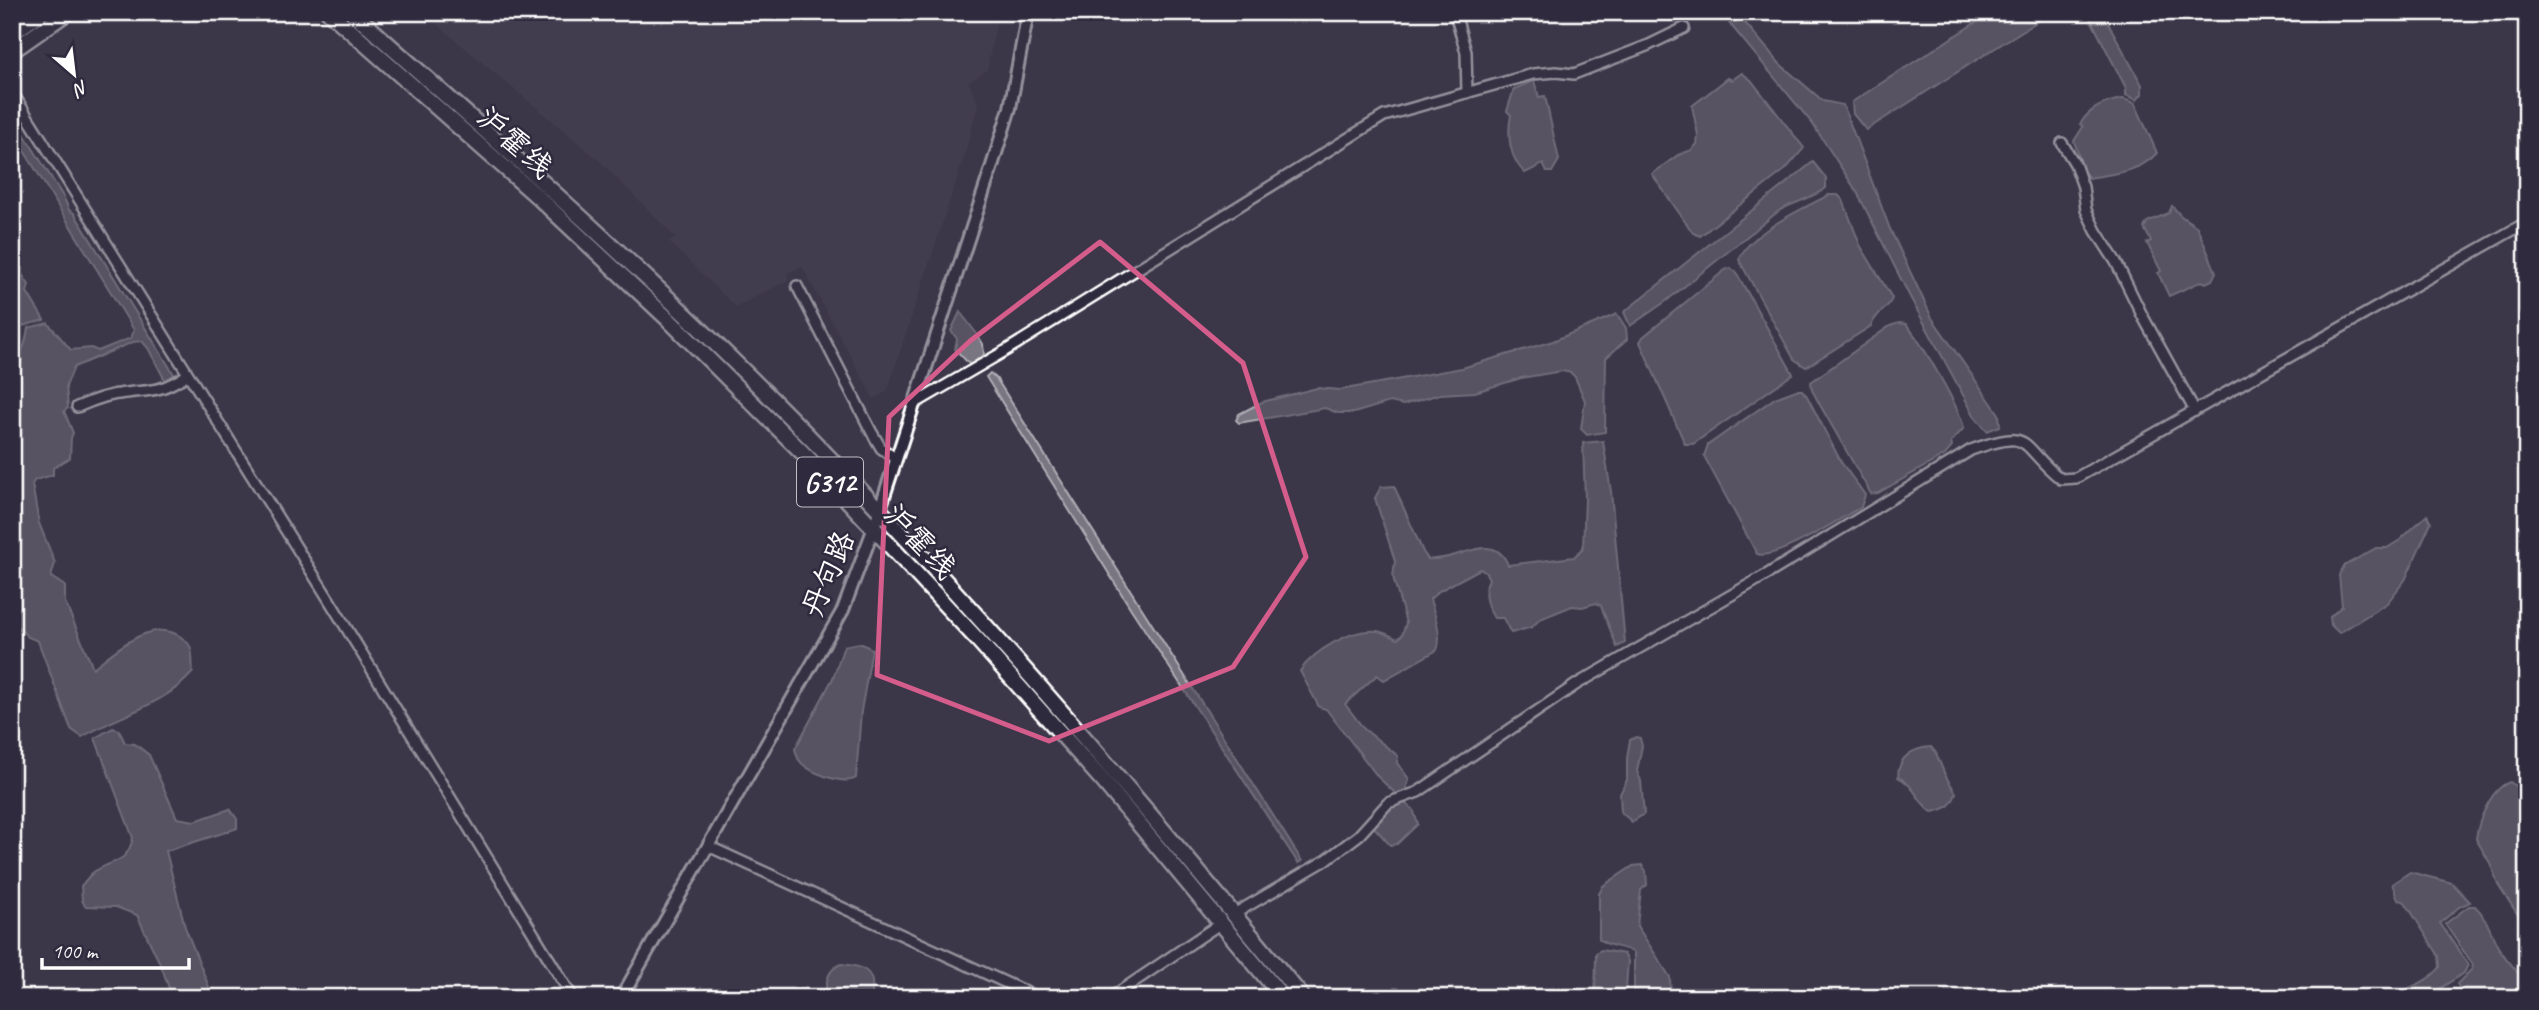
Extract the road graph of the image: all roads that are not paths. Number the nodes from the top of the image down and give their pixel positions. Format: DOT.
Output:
graph roads {
  1 [pos="42,12"];
  2 [pos="68,12"];
  3 [pos="329,12"];
  4 [pos="352,12"];
  5 [pos="1028,12"];
  6 [pos="1458,12"];
  7 [pos="1684,27"];
  8 [pos="12,33"];
  9 [pos="12,51"];
  10 [pos="12,92"];
  11 [pos="1467,93"];
  12 [pos="2062,143"];
  13 [pos="549,187"];
  14 [pos="539,198"];
  15 [pos="2527,222"];
  16 [pos="797,286"];
  17 [pos="187,375"];
  18 [pos="914,404"];
  19 [pos="77,407"];
  20 [pos="2195,411"];
  21 [pos="896,459"];
  22 [pos="878,511"];
  23 [pos="873,530"];
  24 [pos="708,846"];
  25 [pos="1234,914"];
  26 [pos="1221,923"];
  27 [pos="573,998"];
  28 [pos="621,998"];
  29 [pos="1039,998"];
  30 [pos="1110,998"];
  31 [pos="1283,998"];
  32 [pos="1303,998"];
  1 -- 8 [label="main road"];
  2 -- 9 [label="main road"];
  3 -- 14 [label="main road, 沪霍线 / G312"];
  4 -- 13 [label="main road, 沪霍线 / G312"];
  5 -- 18 [label="street, 丹句路"];
  6 -- 11 [label="street"];
  7 -- 11 [label="street"];
  10 -- 17 [label="street"];
  11 -- 18 [label="street"];
  12 -- 20 [label="street"];
  13 -- 14 [label="main road"];
  13 -- 22 [label="main road, 沪霍线 / G312"];
  14 -- 23 [label="main road, 沪霍线 / G312"];
  15 -- 20 [label="street"];
  16 -- 21 [label="street"];
  17 -- 19 [label="street"];
  17 -- 27 [label="street"];
  18 -- 21 [label="street, 丹句路"];
  20 -- 25 [label="street"];
  21 -- 22 [label="street, 丹句路"];
  22 -- 23 [label="street, 丹句路"];
  22 -- 25 [label="main road, 沪霍线 / G312"];
  23 -- 24 [label="street, 丹句路"];
  23 -- 26 [label="main road, 沪霍线 / G312"];
  24 -- 28 [label="street, 丹句路"];
  24 -- 29 [label="street"];
  25 -- 26 [label="main road"];
  25 -- 32 [label="main road, 沪霍线 / G312"];
  26 -- 30 [label="street"];
  26 -- 31 [label="main road, 沪霍线 / G312"];
}
